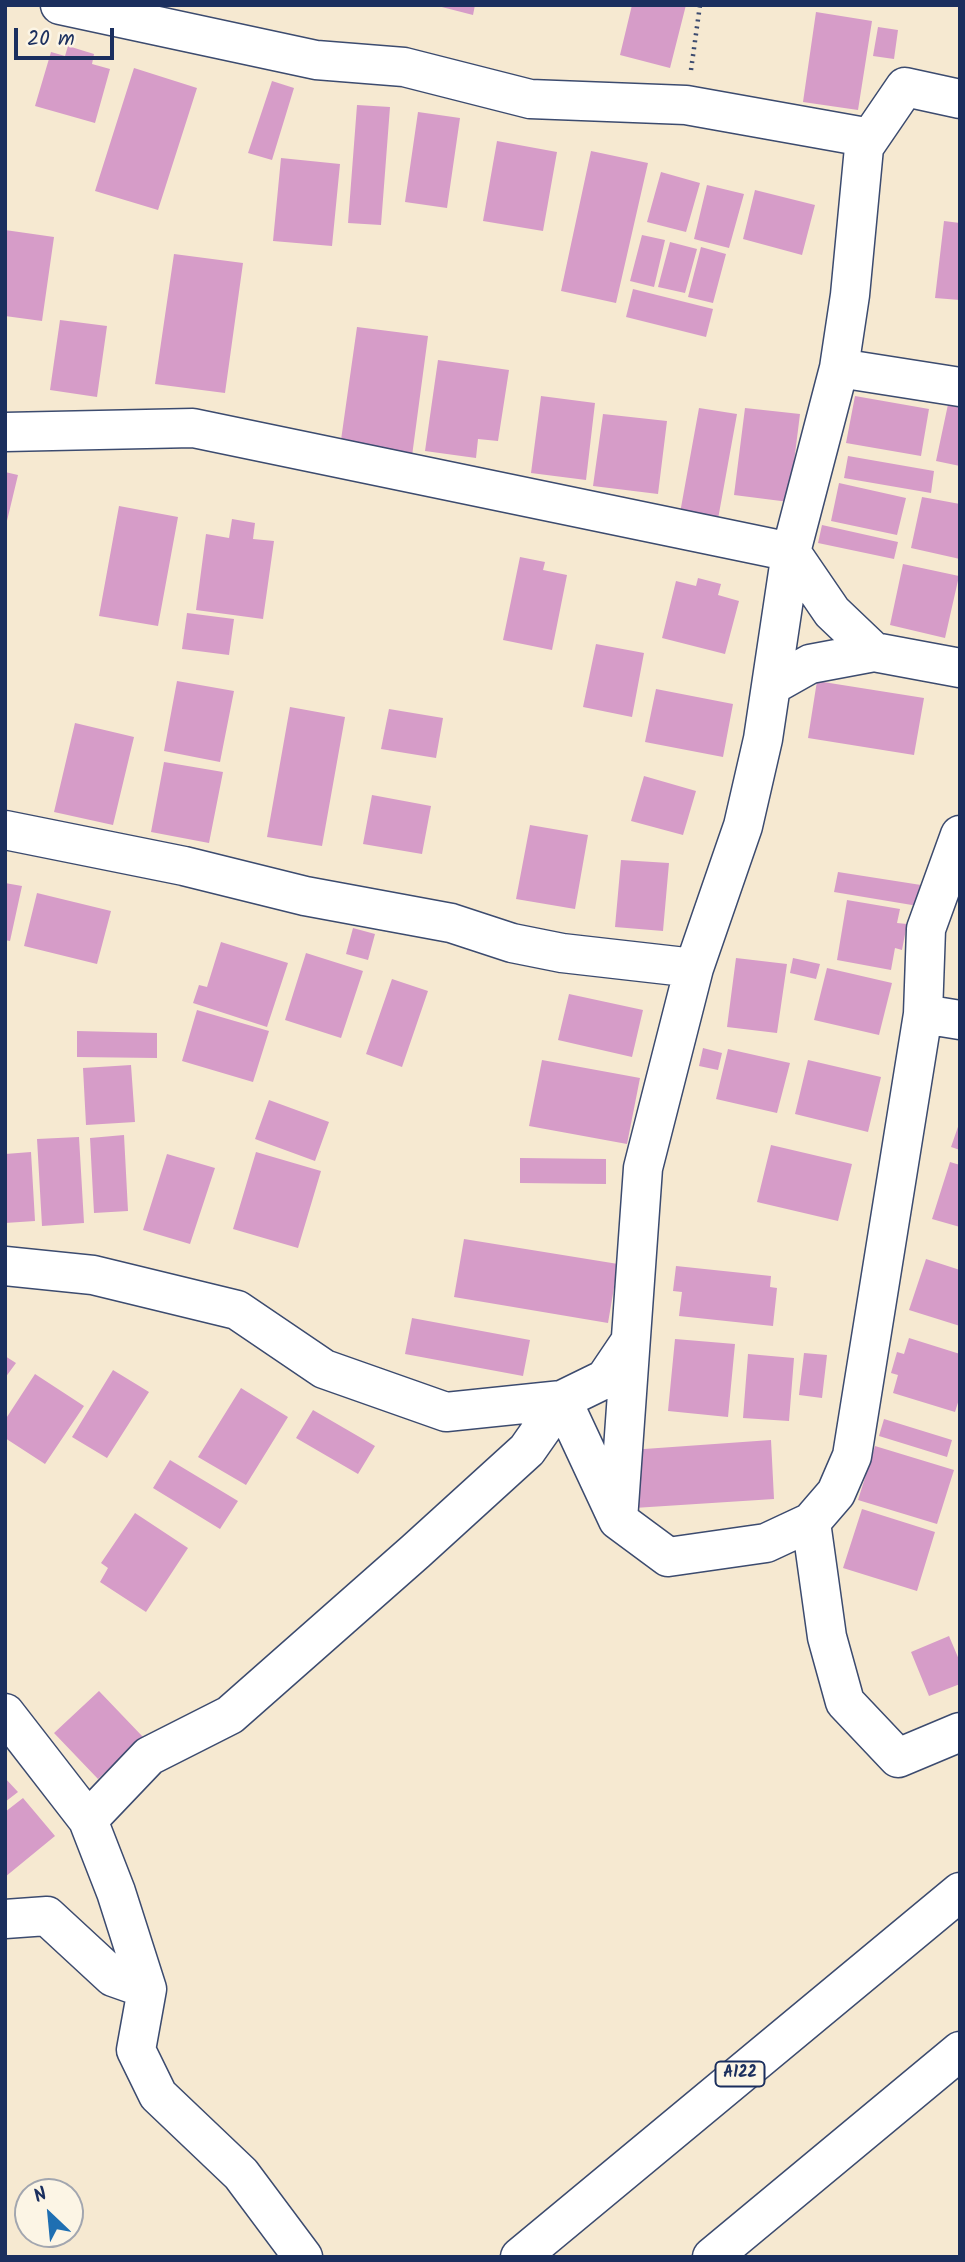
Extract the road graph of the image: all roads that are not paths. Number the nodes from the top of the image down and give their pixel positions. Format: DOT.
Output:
graph roads {
  1 [pos="60,5"];
  2 [pos="960,99"];
  3 [pos="865,137"];
  4 [pos="839,368"];
  5 [pos="960,387"];
  6 [pos="5,432"];
  7 [pos="791,552"];
  8 [pos="874,652"];
  9 [pos="960,668"];
  10 [pos="771,686"];
  11 [pos="5,830"];
  12 [pos="958,847"];
  13 [pos="694,968"];
  14 [pos="942,1017"];
  15 [pos="5,1266"];
  16 [pos="630,1342"];
  17 [pos="562,1400"];
  18 [pos="618,1520"];
  19 [pos="811,1522"];
  20 [pos="5,1713"];
  21 [pos="960,1732"];
  22 [pos="88,1820"];
  23 [pos="960,1892"];
  24 [pos="5,1919"];
  25 [pos="147,1989"];
  26 [pos="960,2052"];
  27 [pos="303,2257"];
  28 [pos="520,2257"];
  29 [pos="712,2257"];
  1 -- 3 [label="main road"];
  2 -- 3 [label="main road"];
  3 -- 4 [label="main road"];
  4 -- 5 [label="main road"];
  4 -- 7 [label="main road"];
  6 -- 7 [label="main road"];
  7 -- 8 [label="main road"];
  7 -- 10 [label="main road"];
  8 -- 9 [label="main road"];
  8 -- 10 [label="main road"];
  10 -- 13 [label="main road"];
  11 -- 13 [label="main road"];
  12 -- 14 [label="main road"];
  13 -- 16 [label="main road"];
  14 -- 19 [label="main road"];
  15 -- 17 [label="main road"];
  16 -- 17 [label="main road"];
  16 -- 18 [label="main road"];
  17 -- 18 [label="main road"];
  17 -- 22 [label="main road"];
  18 -- 19 [label="main road"];
  19 -- 21 [label="main road"];
  20 -- 22 [label="main road"];
  22 -- 25 [label="main road"];
  23 -- 28 [label="main road, A122"];
  24 -- 25 [label="main road"];
  25 -- 27 [label="main road"];
  26 -- 29 [label="main road"];
}
